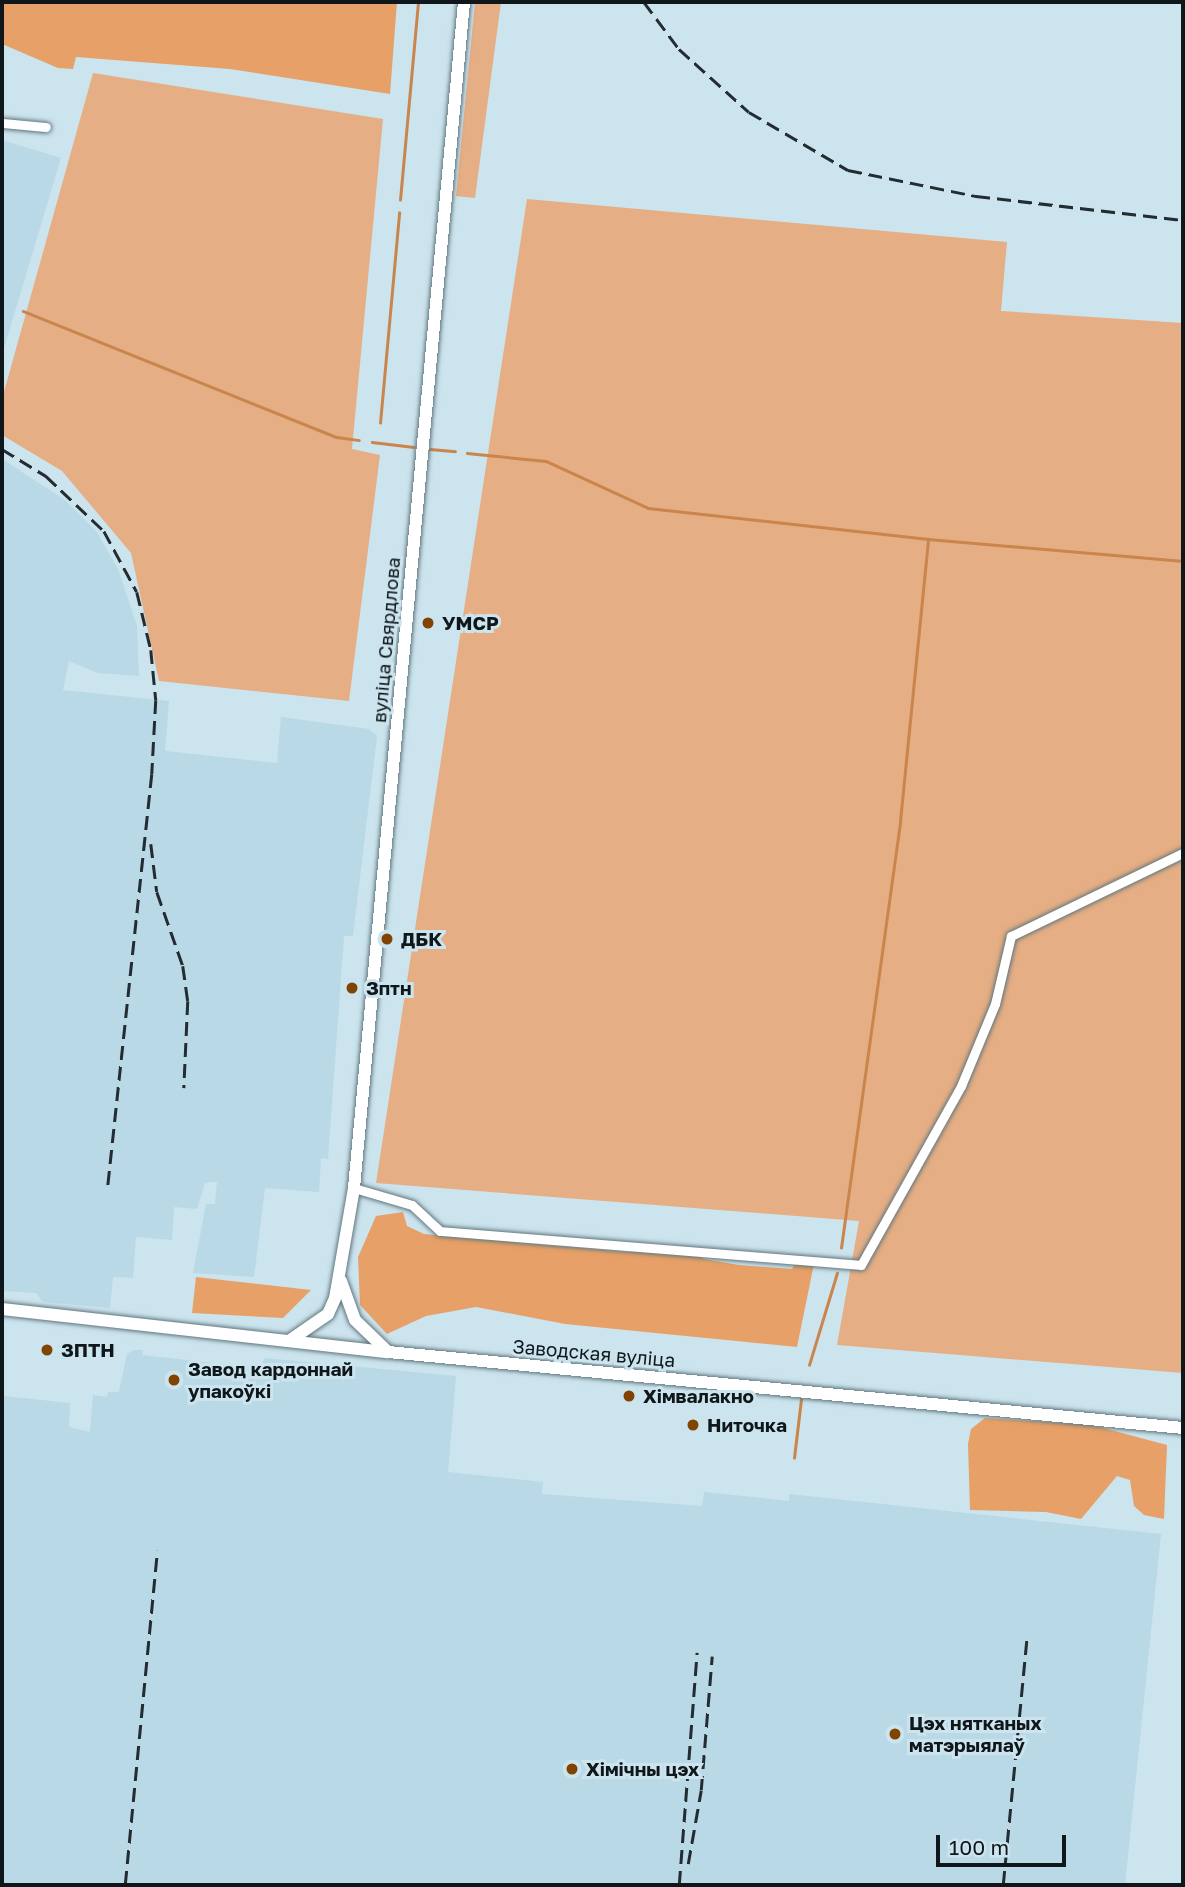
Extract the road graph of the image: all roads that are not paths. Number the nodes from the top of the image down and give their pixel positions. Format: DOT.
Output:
graph roads {
  1 [pos="464,2"];
  2 [pos="2,123"];
  3 [pos="46,127"];
  4 [pos="1183,853"];
  5 [pos="354,1188"];
  6 [pos="341,1281"];
  7 [pos="2,1309"];
  8 [pos="289,1341"];
  9 [pos="388,1352"];
  10 [pos="1183,1428"];
  1 -- 5 [label="main road, вуліца Свярдлова"];
  2 -- 3 [label="street"];
  4 -- 5 [label="street"];
  5 -- 6 [label="main road, вуліца Свярдлова"];
  6 -- 8 [label="main road"];
  6 -- 9 [label="main road"];
  7 -- 8 [label="main road, Заводская вуліца"];
  8 -- 9 [label="main road, Заводская вуліца"];
  9 -- 10 [label="main road, Заводская вуліца"];
}
